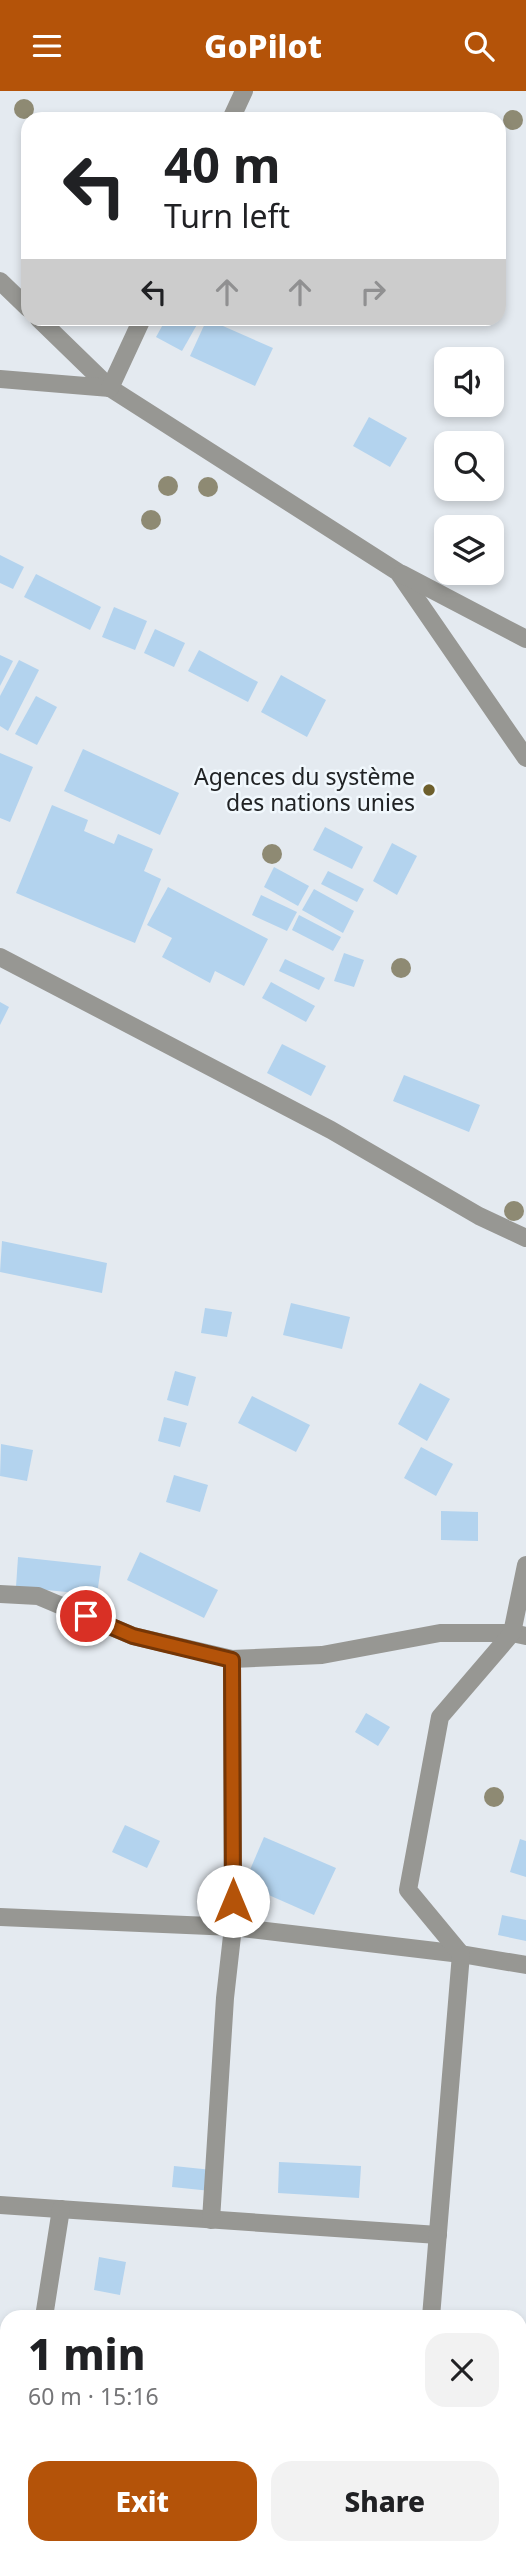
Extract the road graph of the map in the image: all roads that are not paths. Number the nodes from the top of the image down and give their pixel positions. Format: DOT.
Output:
graph roads {
  1 [pos="244,91"];
  2 [pos="234,112"];
  3 [pos="0,281"];
  4 [pos="21,301"];
  5 [pos="46,326"];
  6 [pos="139,326"];
  7 [pos="0,379"];
  8 [pos="110,388"];
  9 [pos="398,572"];
  10 [pos="526,639"];
  11 [pos="526,758"];
  12 [pos="0,957"];
  13 [pos="526,1238"];
  14 [pos="526,1565"];
  15 [pos="0,1594"];
  16 [pos="519,1634"];
  17 [pos="232,1660"];
  18 [pos="0,1917"];
  19 [pos="233,1927"];
  20 [pos="461,1954"];
  21 [pos="526,1965"];
  22 [pos="0,2205"];
  23 [pos="61,2210"];
  24 [pos="211,2220"];
  25 [pos="438,2235"];
  26 [pos="45,2310"];
  27 [pos="432,2310"];
  1 -- 2 [label="street"];
  3 -- 4 [label="street"];
  5 -- 8 [label="street"];
  6 -- 8 [label="street"];
  7 -- 8 [label="street"];
  8 -- 9 [label="street"];
  9 -- 10 [label="street"];
  9 -- 11 [label="street"];
  12 -- 13 [label="street"];
  14 -- 16 [label="street"];
  15 -- 17 [label="street"];
  16 -- 17 [label="street"];
  16 -- 20 [label="street"];
  17 -- 19 [label="street"];
  18 -- 19 [label="street"];
  19 -- 20 [label="street"];
  19 -- 24 [label="street"];
  20 -- 21 [label="street"];
  20 -- 25 [label="street"];
  22 -- 23 [label="street"];
  23 -- 24 [label="street"];
  23 -- 26 [label="street"];
  24 -- 25 [label="street"];
  25 -- 27 [label="street"];
}
